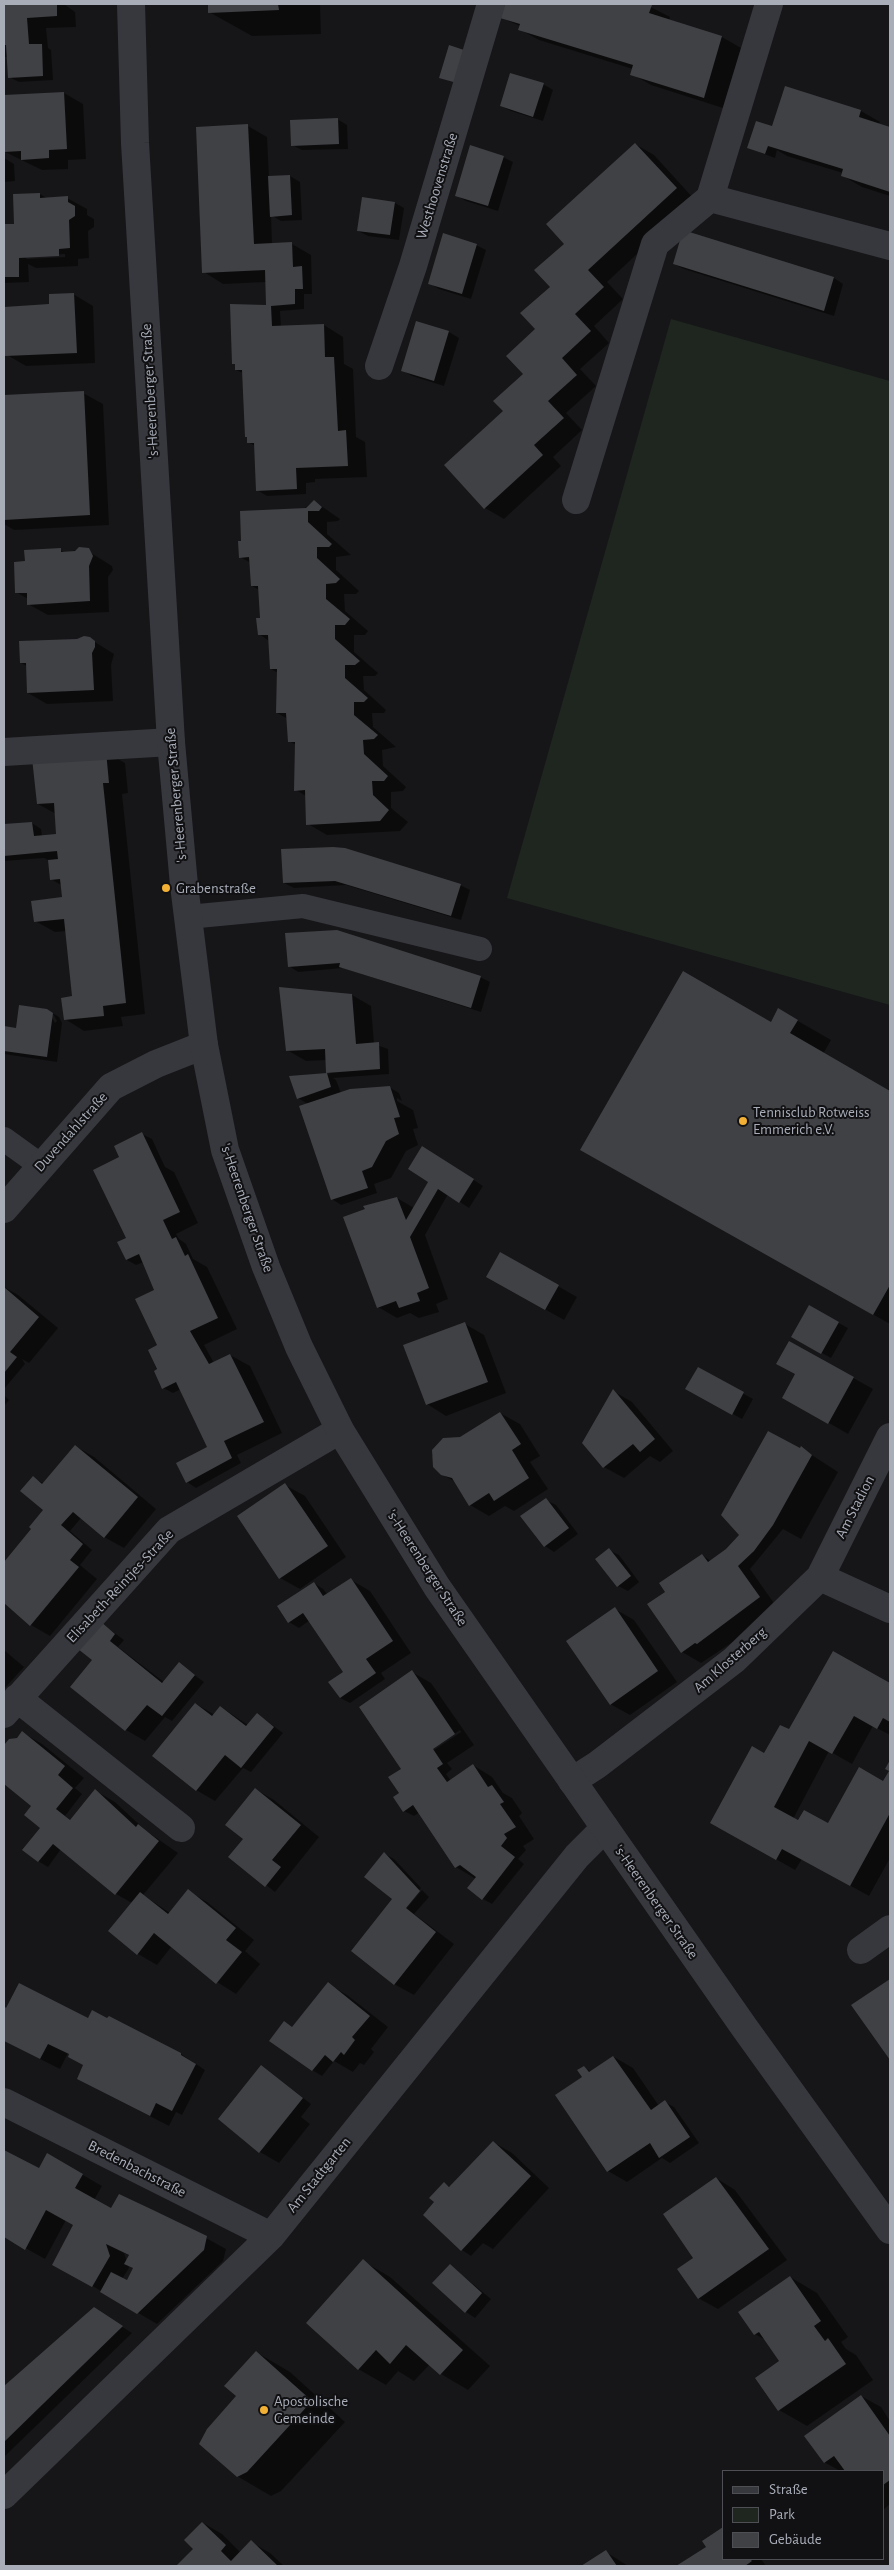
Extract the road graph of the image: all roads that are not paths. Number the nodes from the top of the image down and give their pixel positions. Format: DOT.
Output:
graph roads {
  1 [pos="132,4"];
  2 [pos="491,4"];
  3 [pos="769,4"];
  4 [pos="710,198"];
  5 [pos="890,246"];
  6 [pos="379,366"];
  7 [pos="576,500"];
  8 [pos="171,742"];
  9 [pos="4,752"];
  10 [pos="188,917"];
  11 [pos="480,949"];
  12 [pos="204,1045"];
  13 [pos="4,1140"];
  14 [pos="40,1165"];
  15 [pos="4,1209"];
  16 [pos="340,1430"];
  17 [pos="890,1438"];
  18 [pos="820,1577"];
  19 [pos="890,1610"];
  20 [pos="10,1706"];
  21 [pos="572,1781"];
  22 [pos="181,1828"];
  23 [pos="605,1828"];
  24 [pos="890,1929"];
  25 [pos="861,1950"];
  26 [pos="4,2102"];
  27 [pos="890,2230"];
  28 [pos="271,2236"];
  29 [pos="4,2495"];
  1 -- 8 [label="street, 's-Heerenberger Straße"];
  2 -- 6 [label="street, Westhoovenstraße"];
  3 -- 4 [label="street"];
  4 -- 5 [label="street"];
  4 -- 7 [label="street"];
  8 -- 9 [label="street"];
  8 -- 10 [label="street, 's-Heerenberger Straße"];
  10 -- 11 [label="lane"];
  10 -- 12 [label="street, 's-Heerenberger Straße"];
  12 -- 14 [label="street, Duvendahlstraße"];
  12 -- 16 [label="street, 's-Heerenberger Straße"];
  13 -- 14 [label="lane"];
  14 -- 15 [label="street, Duvendahlstraße"];
  16 -- 20 [label="street, Elisabeth-Reintjes-Straße"];
  16 -- 21 [label="street, 's-Heerenberger Straße"];
  17 -- 18 [label="street, Am Stadion"];
  18 -- 19 [label="street"];
  18 -- 21 [label="street, Am Klosterberg"];
  20 -- 22 [label="street, Elisabeth-Reintjes-Straße"];
  21 -- 23 [label="street, 's-Heerenberger Straße"];
  23 -- 27 [label="street, 's-Heerenberger Straße"];
  23 -- 28 [label="street, Am Stadtgarten"];
  24 -- 25 [label="street"];
  26 -- 28 [label="street, Bredenbachstraße"];
  28 -- 29 [label="street, Am Stadtgarten"];
}
